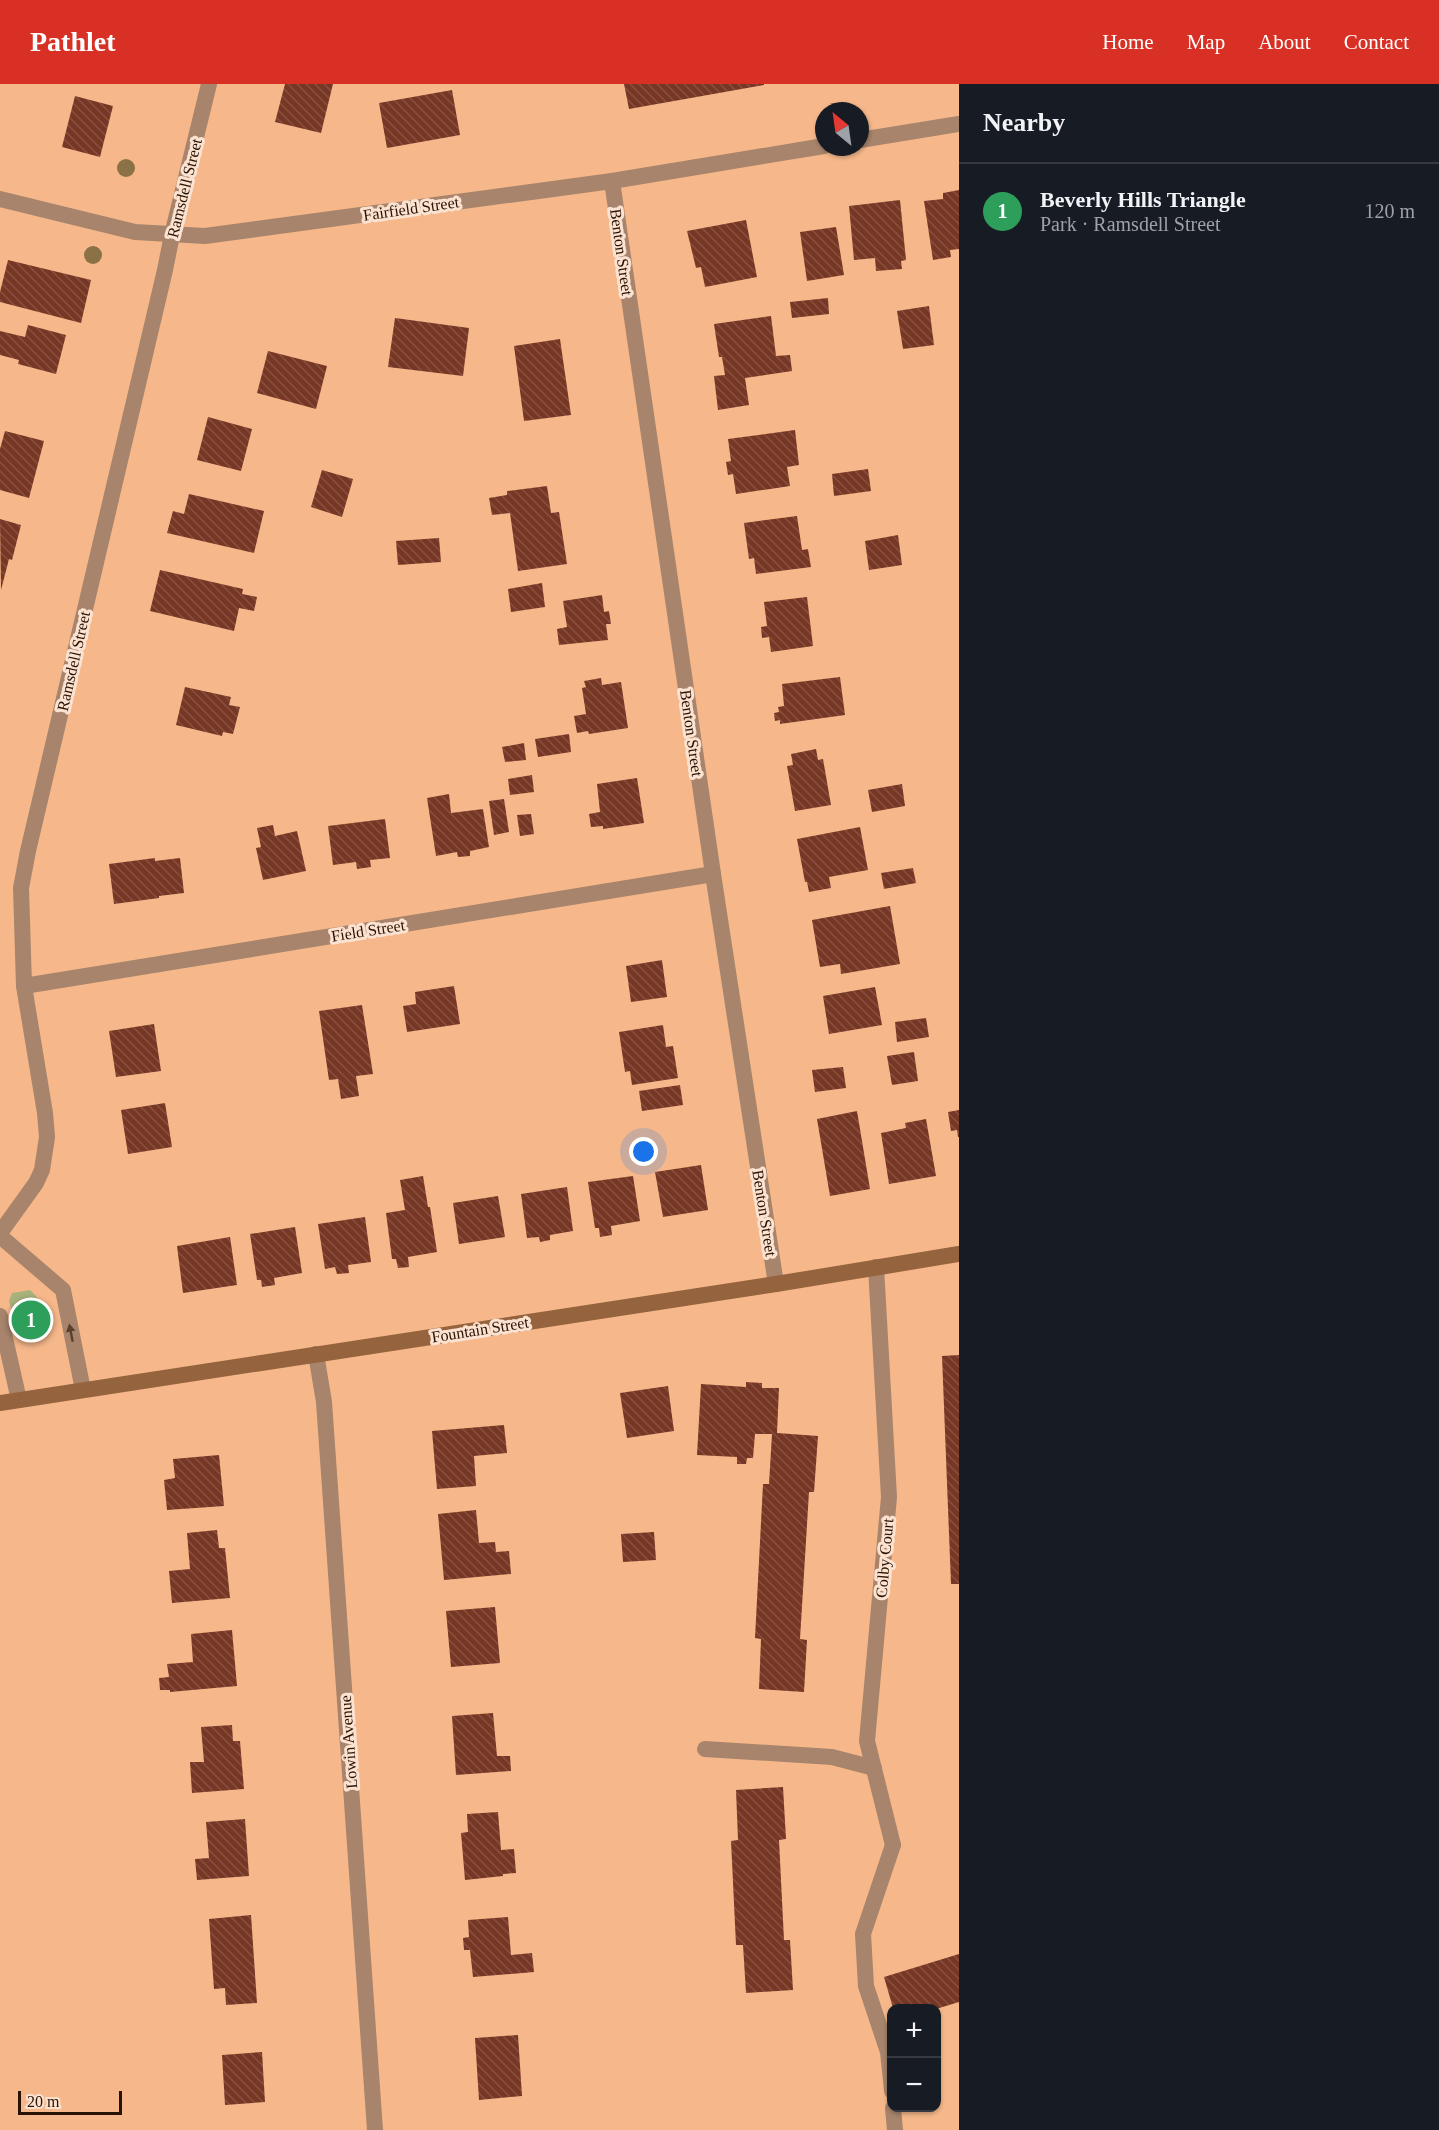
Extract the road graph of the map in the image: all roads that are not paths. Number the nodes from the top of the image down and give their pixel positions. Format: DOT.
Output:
graph roads {
  1 [pos="209,84"];
  2 [pos="959,124"];
  3 [pos="869,139"];
  4 [pos="815,147"];
  5 [pos="612,181"];
  6 [pos="0,199"];
  7 [pos="172,235"];
  8 [pos="713,874"];
  9 [pos="24,986"];
  10 [pos="0,1235"];
  11 [pos="959,1254"];
  12 [pos="876,1267"];
  13 [pos="776,1284"];
  14 [pos="0,1316"];
  15 [pos="316,1354"];
  16 [pos="83,1390"];
  17 [pos="19,1400"];
  18 [pos="0,1403"];
  19 [pos="705,1749"];
  20 [pos="874,1768"];
  21 [pos="888,2058"];
  22 [pos="893,2112"];
  23 [pos="375,2130"];
  24 [pos="895,2130"];
  1 -- 7 [label="street, Ramsdell Street"];
  2 -- 3 [label="street"];
  4 -- 5 [label="street, Fairfield Street"];
  5 -- 7 [label="street, Fairfield Street"];
  5 -- 8 [label="street, Benton Street"];
  6 -- 7 [label="street, Fairfield Street"];
  7 -- 9 [label="street, Ramsdell Street"];
  8 -- 9 [label="street, Field Street"];
  8 -- 13 [label="street, Benton Street"];
  9 -- 10 [label="street, Ramsdell Street"];
  16 -- 10 [label="street, Ramsdell Street, one-way"];
  11 -- 12 [label="main road, Fountain Street"];
  12 -- 13 [label="main road, Fountain Street"];
  12 -- 20 [label="street, Colby Court"];
  13 -- 15 [label="main road, Fountain Street"];
  14 -- 17 [label="street"];
  15 -- 16 [label="main road, Fountain Street"];
  15 -- 23 [label="street, Lowin Avenue"];
  16 -- 17 [label="main road, Fountain Street"];
  17 -- 18 [label="main road, Fountain Street"];
  19 -- 20 [label="street"];
  20 -- 21 [label="street, Colby Court"];
  22 -- 24 [label="street"];
}
